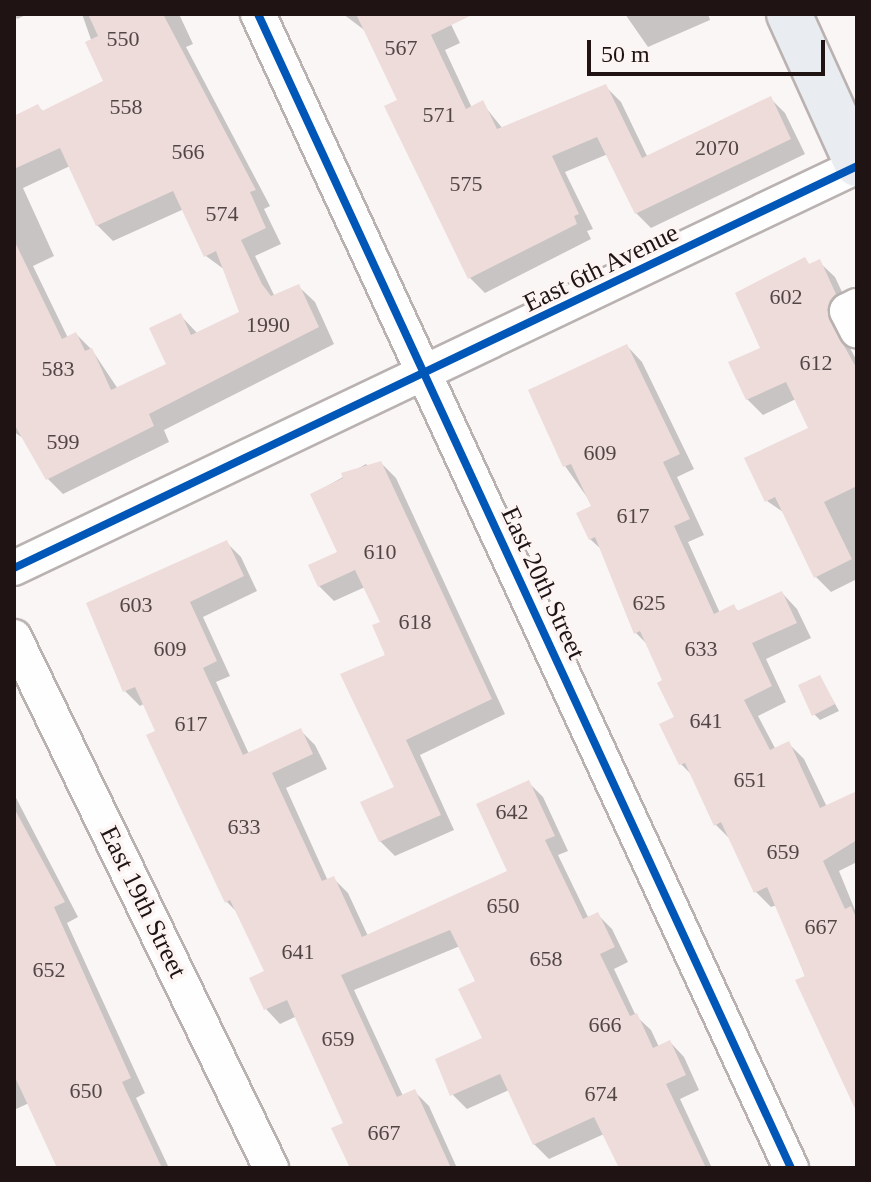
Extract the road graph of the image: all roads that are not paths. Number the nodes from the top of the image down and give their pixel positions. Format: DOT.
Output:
graph roads {
  1 [pos="258,14"];
  2 [pos="789,14"];
  3 [pos="857,165"];
  4 [pos="857,306"];
  5 [pos="857,331"];
  6 [pos="425,375"];
  7 [pos="14,568"];
  8 [pos="14,637"];
  9 [pos="271,1168"];
  10 [pos="791,1168"];
  1 -- 6 [label="street, East 20th Street"];
  2 -- 3 [label="main road"];
  3 -- 6 [label="street, East 6th Avenue"];
  4 -- 5 [label="street"];
  6 -- 7 [label="street, East 6th Avenue"];
  6 -- 10 [label="street, East 20th Street"];
  8 -- 9 [label="street, East 19th Street"];
}
